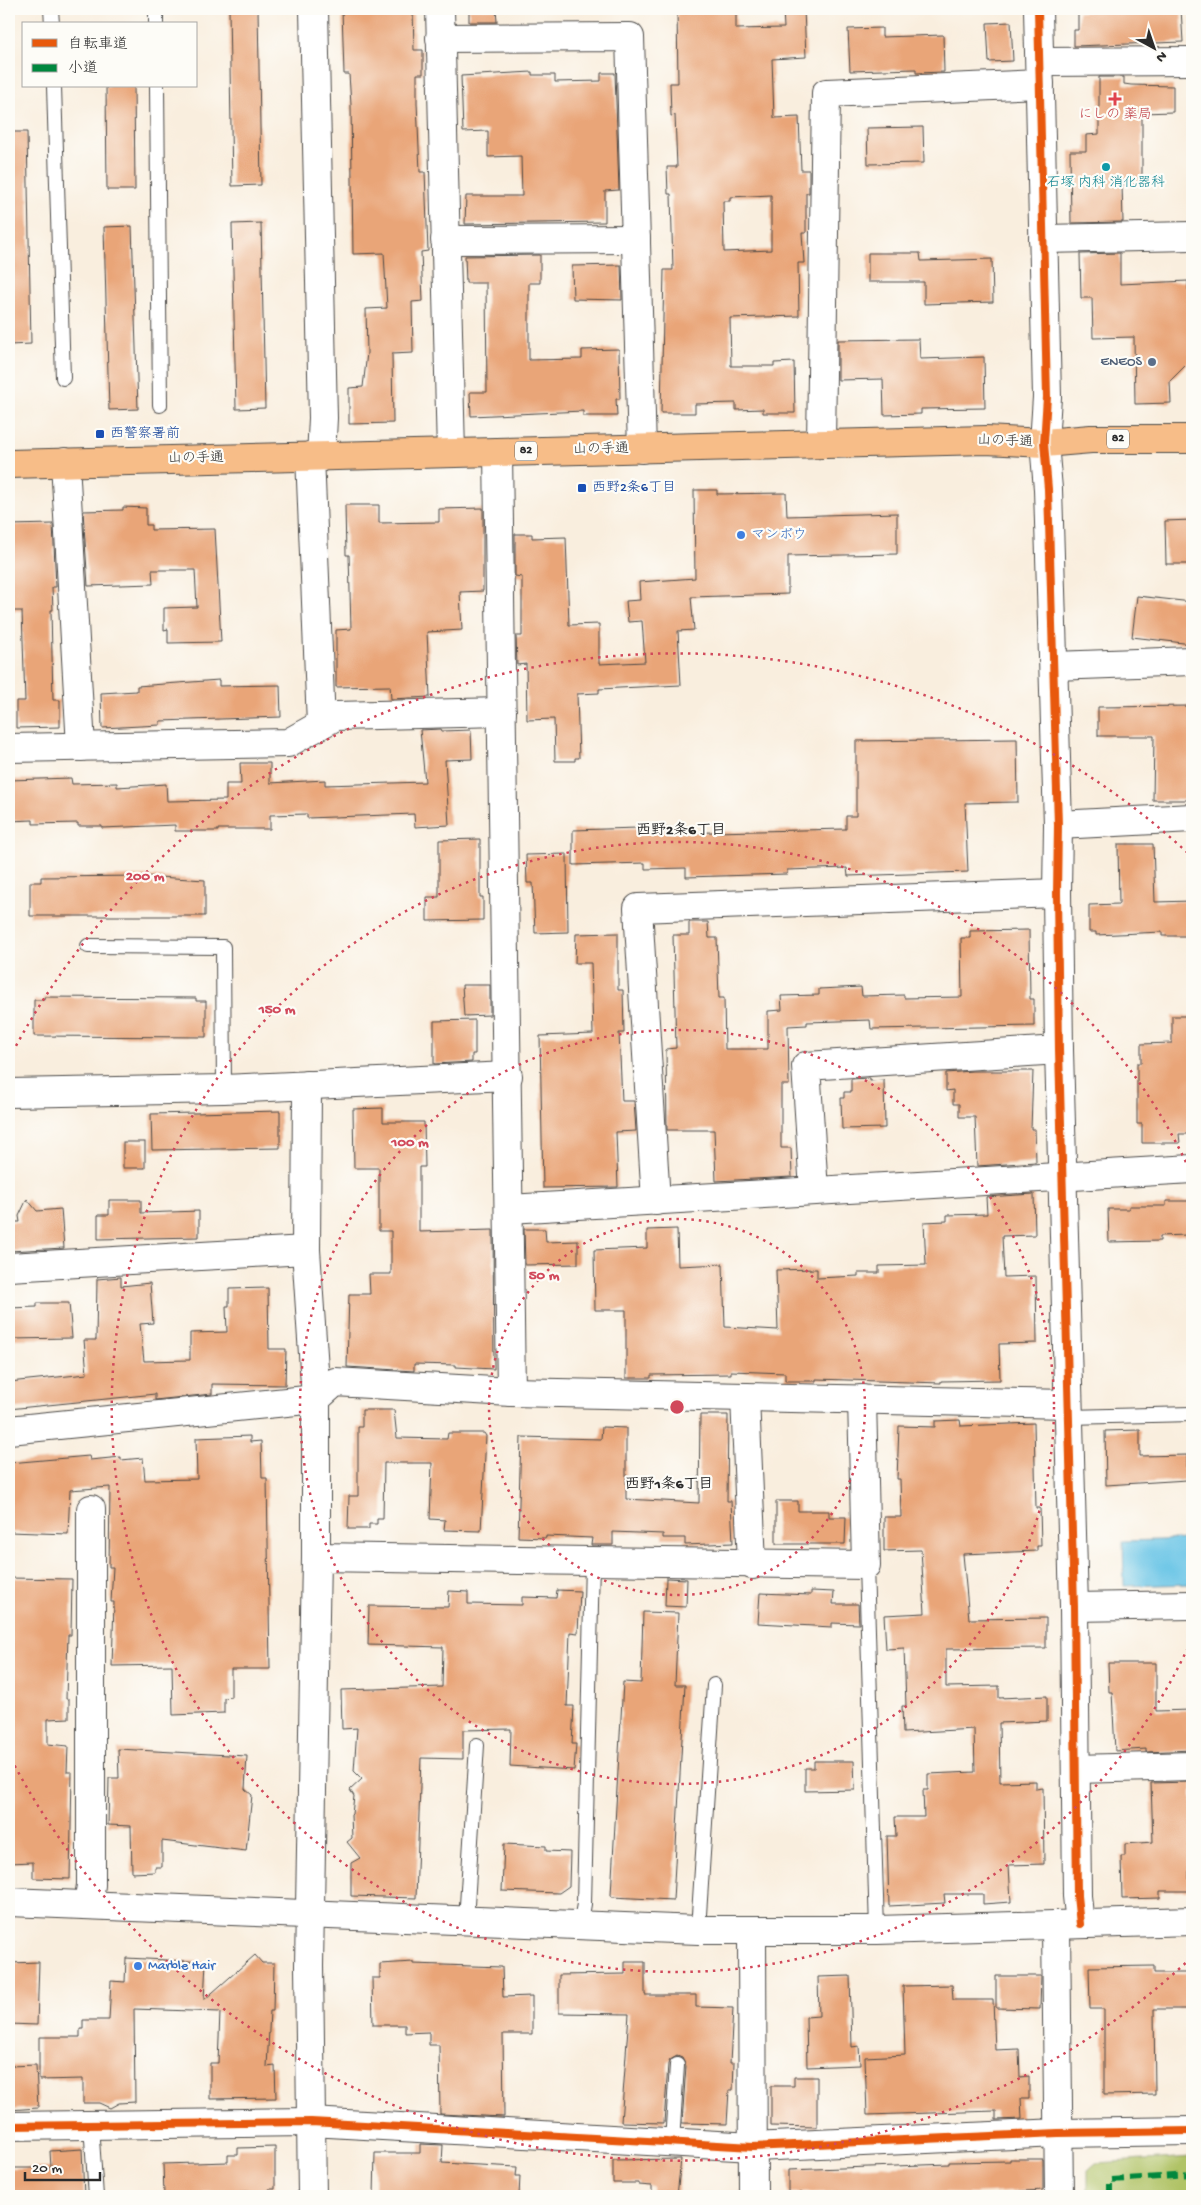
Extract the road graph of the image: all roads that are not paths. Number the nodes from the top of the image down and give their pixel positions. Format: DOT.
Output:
graph roads {
  1 [pos="52,9"];
  2 [pos="156,9"];
  3 [pos="314,9"];
  4 [pos="440,9"];
  5 [pos="1038,9"];
  6 [pos="52,22"];
  7 [pos="156,22"];
  8 [pos="440,38"];
  9 [pos="1192,61"];
  10 [pos="1040,73"];
  11 [pos="54,88"];
  12 [pos="157,88"];
  13 [pos="1192,236"];
  14 [pos="636,239"];
  15 [pos="1043,239"];
  16 [pos="445,240"];
  17 [pos="63,378"];
  18 [pos="160,405"];
  19 [pos="1192,439"];
  20 [pos="1044,443"];
  21 [pos="822,444"];
  22 [pos="642,449"];
  23 [pos="498,452"];
  24 [pos="451,453"];
  25 [pos="316,457"];
  26 [pos="65,462"];
  27 [pos="9,464"];
  28 [pos="1192,661"];
  29 [pos="1054,666"];
  30 [pos="502,712"];
  31 [pos="321,724"];
  32 [pos="81,747"];
  33 [pos="9,748"];
  34 [pos="1192,818"];
  35 [pos="1058,826"];
  36 [pos="1057,893"];
  37 [pos="88,946"];
  38 [pos="1059,1050"];
  39 [pos="508,1076"];
  40 [pos="307,1085"];
  41 [pos="224,1089"];
  42 [pos="9,1093"];
  43 [pos="1192,1169"];
  44 [pos="1062,1176"];
  45 [pos="814,1191"];
  46 [pos="656,1200"];
  47 [pos="510,1209"];
  48 [pos="306,1250"];
  49 [pos="9,1267"];
  50 [pos="511,1392"];
  51 [pos="745,1397"];
  52 [pos="316,1399"];
  53 [pos="862,1399"];
  54 [pos="1069,1410"];
  55 [pos="1192,1414"];
  56 [pos="9,1430"];
  57 [pos="92,1509"];
  58 [pos="316,1557"];
  59 [pos="592,1562"];
  60 [pos="752,1565"];
  61 [pos="866,1565"];
  62 [pos="1192,1605"];
  63 [pos="1074,1607"];
  64 [pos="714,1685"];
  65 [pos="477,1745"];
  66 [pos="1192,1766"];
  67 [pos="1076,1769"];
  68 [pos="9,1902"];
  69 [pos="88,1905"];
  70 [pos="311,1914"];
  71 [pos="466,1921"];
  72 [pos="1192,1921"];
  73 [pos="1068,1925"];
  74 [pos="580,1926"];
  75 [pos="698,1930"];
  76 [pos="877,1930"];
  77 [pos="752,1931"];
  78 [pos="677,2065"];
  79 [pos="311,2122"];
  80 [pos="91,2124"];
  81 [pos="9,2126"];
  82 [pos="1192,2131"];
  83 [pos="1058,2134"];
  84 [pos="672,2142"];
  85 [pos="752,2147"];
  86 [pos="96,2196"];
  87 [pos="312,2196"];
  88 [pos="753,2196"];
  89 [pos="1059,2196"];
  1 -- 6 [label="lane"];
  2 -- 7 [label="lane"];
  3 -- 25 [label="street"];
  4 -- 8 [label="street"];
  5 -- 10 [label="street"];
  8 -- 14 [label="street"];
  8 -- 16 [label="street"];
  9 -- 10 [label="street"];
  10 -- 15 [label="street"];
  10 -- 21 [label="street"];
  11 -- 17 [label="lane"];
  12 -- 18 [label="lane"];
  13 -- 15 [label="street"];
  14 -- 16 [label="street"];
  14 -- 22 [label="street"];
  15 -- 20 [label="street"];
  16 -- 24 [label="street"];
  19 -- 20 [label="main road, 山の手通 / 82"];
  20 -- 21 [label="main road, 山の手通 / 82"];
  20 -- 29 [label="street"];
  21 -- 22 [label="main road, 山の手通 / 82"];
  22 -- 23 [label="main road, 山の手通 / 82"];
  23 -- 24 [label="main road, 山の手通 / 82"];
  23 -- 30 [label="street"];
  24 -- 25 [label="main road, 山の手通 / 82"];
  25 -- 26 [label="main road, 山の手通 / 82"];
  25 -- 31 [label="street"];
  26 -- 27 [label="main road, 山の手通 / 82"];
  26 -- 32 [label="street"];
  28 -- 29 [label="street"];
  29 -- 35 [label="street"];
  30 -- 31 [label="street"];
  30 -- 39 [label="street"];
  31 -- 32 [label="street"];
  32 -- 33 [label="street"];
  34 -- 35 [label="street"];
  35 -- 36 [label="street"];
  36 -- 38 [label="street"];
  36 -- 46 [label="street"];
  37 -- 41 [label="lane"];
  38 -- 44 [label="street"];
  38 -- 45 [label="street"];
  39 -- 40 [label="street"];
  39 -- 47 [label="street"];
  40 -- 41 [label="street"];
  40 -- 48 [label="street"];
  41 -- 42 [label="street"];
  43 -- 44 [label="street"];
  44 -- 45 [label="street"];
  44 -- 54 [label="street"];
  45 -- 46 [label="street"];
  46 -- 47 [label="street"];
  47 -- 50 [label="street"];
  48 -- 49 [label="street"];
  48 -- 52 [label="street"];
  50 -- 51 [label="street"];
  50 -- 52 [label="street"];
  51 -- 53 [label="street"];
  51 -- 60 [label="street"];
  52 -- 56 [label="street"];
  52 -- 58 [label="street"];
  53 -- 54 [label="street"];
  53 -- 61 [label="street"];
  54 -- 55 [label="lane"];
  54 -- 63 [label="street"];
  57 -- 69 [label="street"];
  58 -- 59 [label="street"];
  58 -- 70 [label="street"];
  59 -- 60 [label="street"];
  59 -- 74 [label="lane"];
  60 -- 61 [label="street"];
  61 -- 76 [label="lane"];
  62 -- 63 [label="street"];
  63 -- 67 [label="street"];
  64 -- 75 [label="lane"];
  65 -- 71 [label="lane"];
  66 -- 67 [label="street"];
  67 -- 73 [label="street"];
  68 -- 69 [label="street"];
  69 -- 70 [label="street"];
  70 -- 71 [label="street"];
  70 -- 79 [label="street"];
  71 -- 74 [label="street"];
  72 -- 73 [label="street"];
  73 -- 76 [label="street"];
  73 -- 83 [label="street"];
  74 -- 75 [label="street"];
  75 -- 77 [label="street"];
  76 -- 77 [label="street"];
  77 -- 85 [label="street"];
  78 -- 84 [label="lane"];
  79 -- 80 [label="street"];
  79 -- 84 [label="street"];
  79 -- 87 [label="street"];
  80 -- 81 [label="street"];
  80 -- 86 [label="lane"];
  82 -- 83 [label="street"];
  83 -- 85 [label="street"];
  83 -- 89 [label="street"];
  84 -- 85 [label="street"];
  85 -- 88 [label="street"];
}
